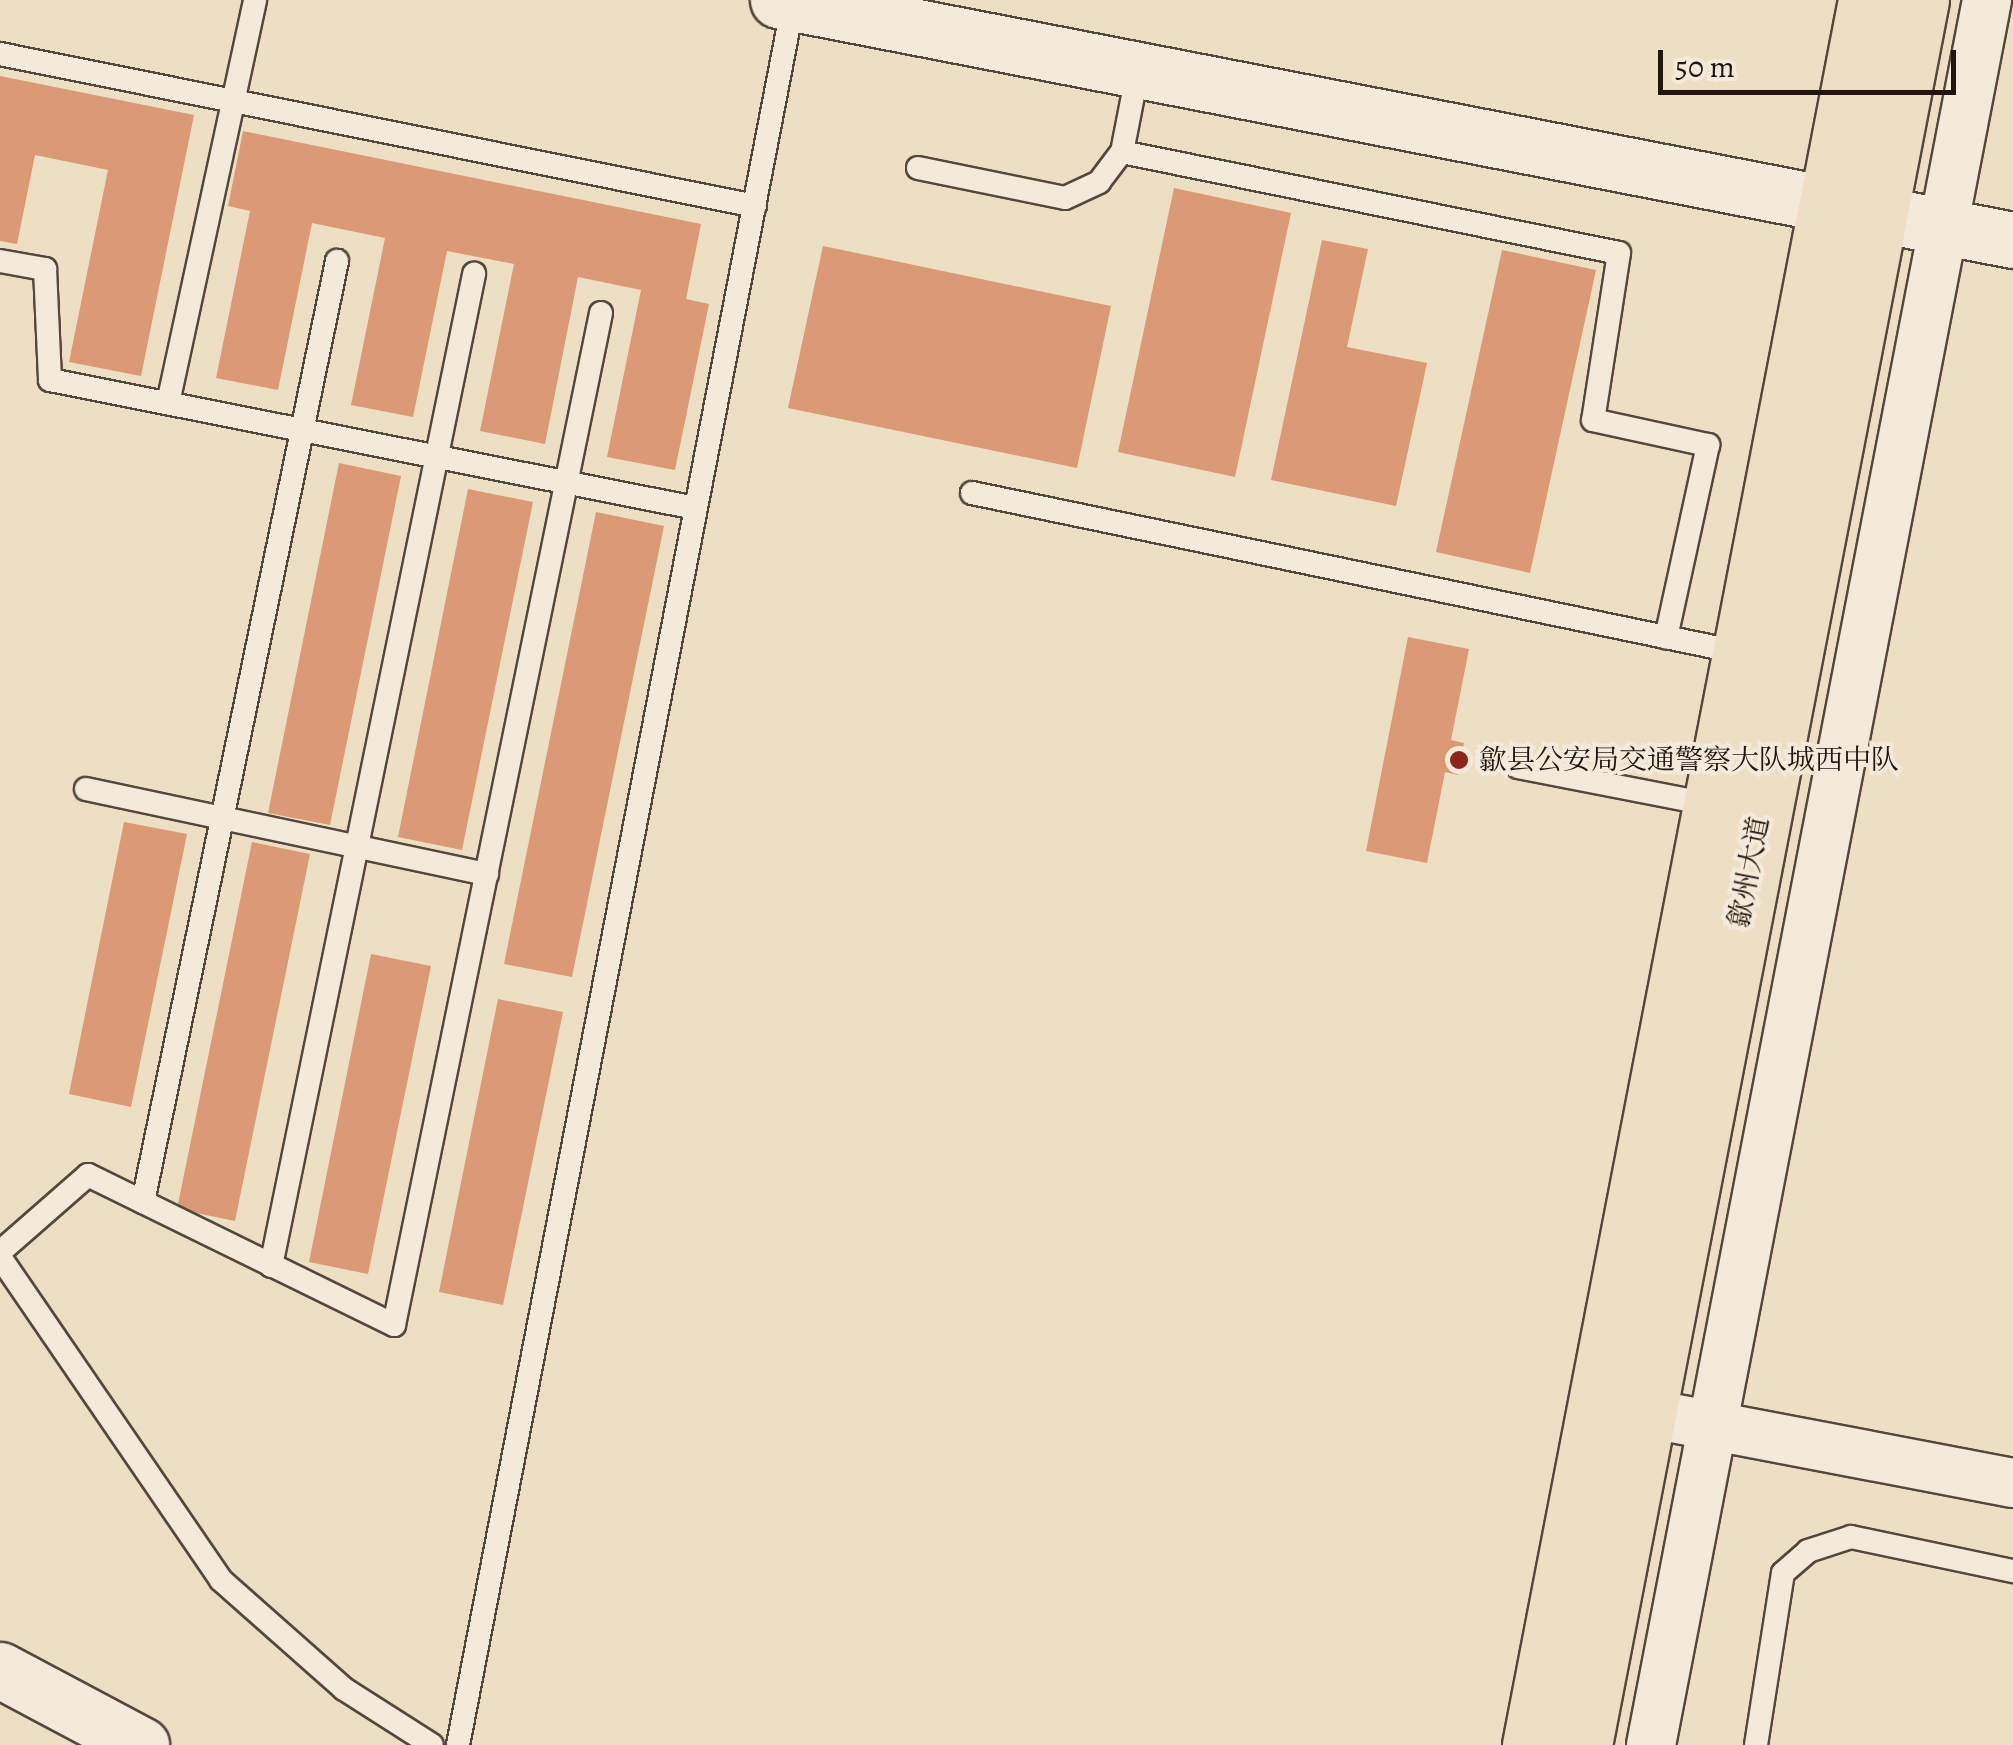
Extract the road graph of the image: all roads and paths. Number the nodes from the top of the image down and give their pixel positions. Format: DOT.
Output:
graph roads {
  1 [pos="254,0"];
  2 [pos="1866,0"];
  3 [pos="1921,0"];
  4 [pos="1988,0"];
  5 [pos="786,2"];
  6 [pos="0,54"];
  7 [pos="1138,70"];
  8 [pos="233,101"];
  9 [pos="1122,152"];
  10 [pos="918,168"];
  11 [pos="1826,204"];
  12 [pos="755,206"];
  13 [pos="1879,214"];
  14 [pos="1943,227"];
  15 [pos="2013,240"];
  16 [pos="0,261"];
  17 [pos="336,261"];
  18 [pos="474,274"];
  19 [pos="600,312"];
  20 [pos="168,403"];
  21 [pos="302,430"];
  22 [pos="437,456"];
  23 [pos="566,482"];
  24 [pos="972,493"];
  25 [pos="696,508"];
  26 [pos="1666,637"];
  27 [pos="1738,652"];
  28 [pos="1518,767"];
  29 [pos="86,789"];
  30 [pos="1708,804"];
  31 [pos="222,818"];
  32 [pos="356,846"];
  33 [pos="486,874"];
  34 [pos="143,1202"];
  35 [pos="0,1254"];
  36 [pos="271,1266"];
  37 [pos="1646,1413"];
  38 [pos="1710,1426"];
  39 [pos="2013,1483"];
  40 [pos="2013,1571"];
  41 [pos="0,1670"];
  42 [pos="141,1745"];
  43 [pos="432,1745"];
  44 [pos="458,1745"];
  45 [pos="1530,1745"];
  46 [pos="1584,1745"];
  47 [pos="1651,1745"];
  48 [pos="1756,1745"];
  1 -- 8 [label="lane"];
  2 -- 11 [label="highway, 歙州大道"];
  3 -- 13 [label="highway, 歙州大道"];
  4 -- 14 [label="street"];
  5 -- 7 [label="street"];
  5 -- 12 [label="lane"];
  6 -- 8 [label="lane"];
  7 -- 9 [label="lane"];
  7 -- 11 [label="street"];
  8 -- 12 [label="lane"];
  8 -- 20 [label="lane"];
  9 -- 10 [label="lane"];
  9 -- 26 [label="lane"];
  11 -- 13 [label="street"];
  11 -- 27 [label="highway, 歙州大道"];
  12 -- 25 [label="lane"];
  13 -- 14 [label="street"];
  13 -- 37 [label="highway, 歙州大道"];
  14 -- 15 [label="street"];
  14 -- 38 [label="street"];
  16 -- 20 [label="lane"];
  17 -- 21 [label="lane"];
  18 -- 22 [label="lane"];
  19 -- 23 [label="lane"];
  20 -- 21 [label="lane"];
  21 -- 22 [label="lane"];
  21 -- 31 [label="lane"];
  22 -- 23 [label="lane"];
  22 -- 32 [label="lane"];
  23 -- 25 [label="lane"];
  23 -- 33 [label="lane"];
  24 -- 26 [label="lane"];
  25 -- 44 [label="lane"];
  26 -- 27 [label="lane"];
  27 -- 30 [label="highway, 歙州大道"];
  28 -- 30 [label="lane"];
  29 -- 31 [label="lane"];
  30 -- 45 [label="highway, 歙州大道"];
  31 -- 32 [label="lane"];
  31 -- 34 [label="lane"];
  32 -- 33 [label="lane"];
  32 -- 36 [label="lane"];
  33 -- 36 [label="lane"];
  34 -- 35 [label="lane"];
  34 -- 36 [label="lane"];
  35 -- 43 [label="lane"];
  37 -- 38 [label="street"];
  37 -- 46 [label="highway, 歙州大道"];
  38 -- 39 [label="street"];
  38 -- 47 [label="street"];
  40 -- 48 [label="lane"];
  41 -- 42 [label="street"];
}
